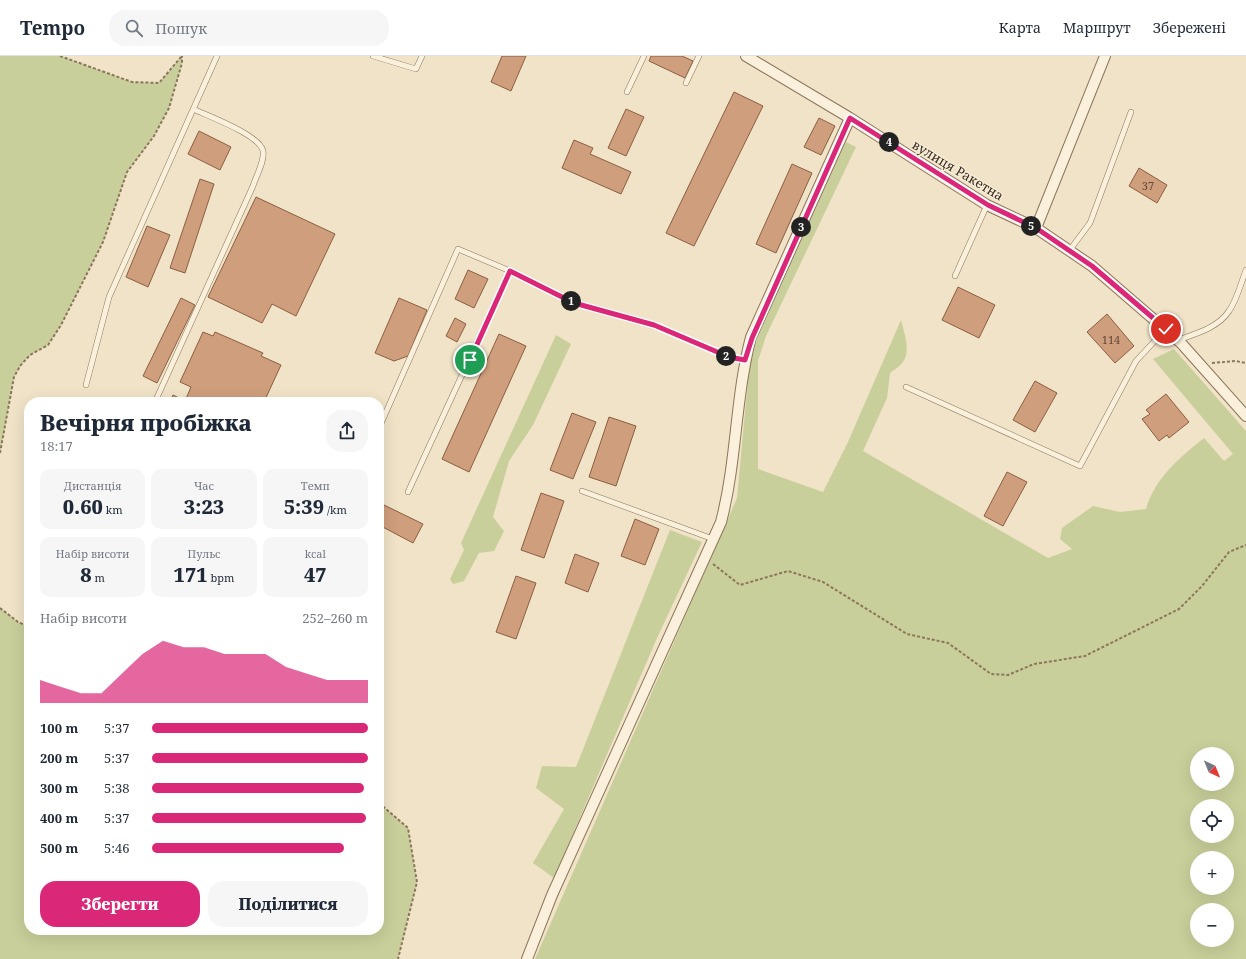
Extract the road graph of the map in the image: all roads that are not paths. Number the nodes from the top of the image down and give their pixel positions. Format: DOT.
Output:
graph roads {
  1 [pos="217,56"];
  2 [pos="373,56"];
  3 [pos="422,56"];
  4 [pos="644,56"];
  5 [pos="699,56"];
  6 [pos="746,56"];
  7 [pos="1105,56"];
  8 [pos="686,83"];
  9 [pos="628,92"];
  10 [pos="193,109"];
  11 [pos="1131,112"];
  12 [pos="850,118"];
  13 [pos="988,205"];
  14 [pos="1036,228"];
  15 [pos="1069,251"];
  16 [pos="1246,270"];
  17 [pos="510,271"];
  18 [pos="955,276"];
  19 [pos="1166,329"];
  20 [pos="1178,340"];
  21 [pos="745,360"];
  22 [pos="86,385"];
  23 [pos="906,387"];
  24 [pos="157,397"];
  25 [pos="1246,416"];
  26 [pos="384,417"];
  27 [pos="582,491"];
  28 [pos="408,492"];
  29 [pos="713,539"];
  30 [pos="527,959"];
  1 -- 10 [label="lane"];
  2 -- 3 [label="lane"];
  4 -- 9 [label="lane"];
  5 -- 8 [label="lane"];
  6 -- 12 [label="street, вулиця Ракетна"];
  7 -- 14 [label="street"];
  10 -- 22 [label="lane"];
  10 -- 24 [label="lane"];
  11 -- 15 [label="lane"];
  12 -- 13 [label="street, вулиця Ракетна"];
  12 -- 21 [label="street"];
  13 -- 14 [label="street, вулиця Ракетна"];
  13 -- 18 [label="lane"];
  14 -- 15 [label="street, вулиця Ракетна"];
  15 -- 19 [label="street, вулиця Ракетна"];
  16 -- 20 [label="lane"];
  17 -- 21 [label="lane"];
  17 -- 26 [label="lane"];
  17 -- 28 [label="lane"];
  19 -- 20 [label="street, вулиця Ракетна"];
  19 -- 23 [label="lane"];
  20 -- 25 [label="street, вулиця Ракетна"];
  21 -- 29 [label="street"];
  27 -- 29 [label="lane"];
  29 -- 30 [label="street"];
}
